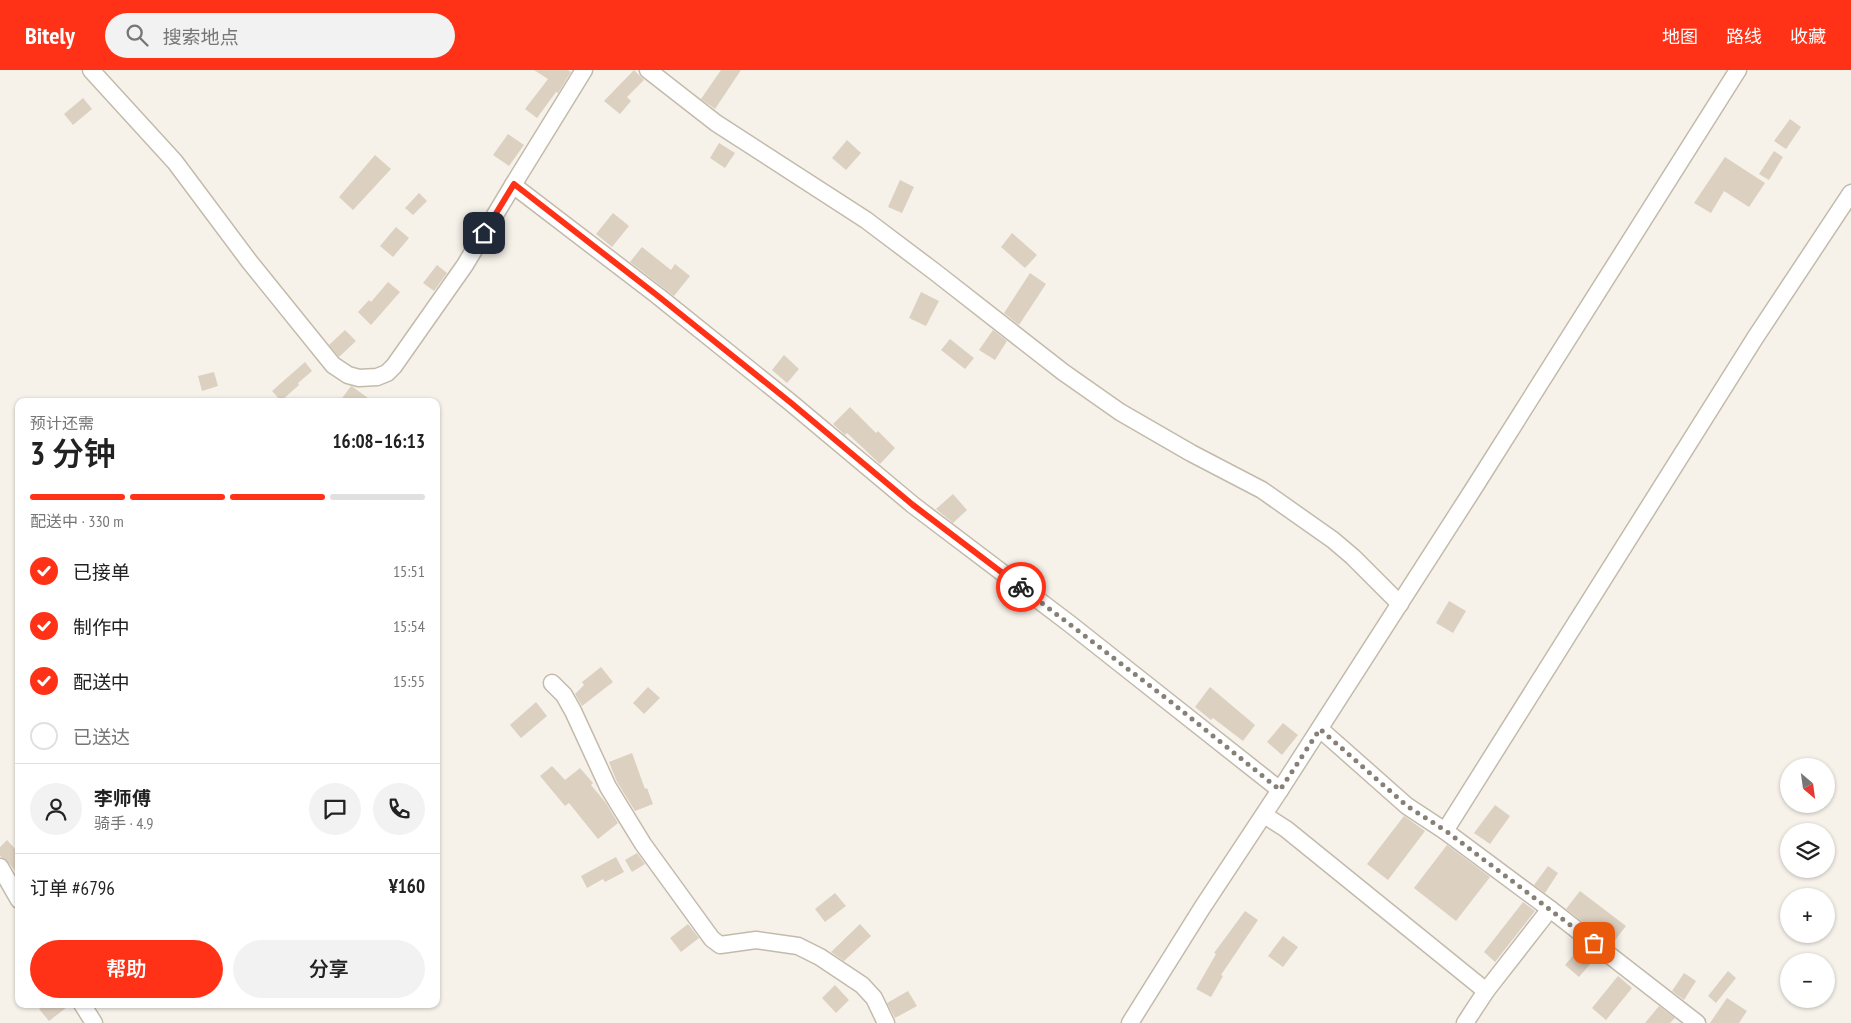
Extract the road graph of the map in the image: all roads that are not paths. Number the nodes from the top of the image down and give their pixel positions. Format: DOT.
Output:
graph roads {
  1 [pos="92,70"];
  2 [pos="584,70"];
  3 [pos="648,70"];
  4 [pos="1738,70"];
  5 [pos="514,184"];
  6 [pos="1851,193"];
  7 [pos="1400,604"];
  8 [pos="552,683"];
  9 [pos="1320,729"];
  10 [pos="1280,790"];
  11 [pos="1264,815"];
  12 [pos="1446,831"];
  13 [pos="0,868"];
  14 [pos="15,893"];
  15 [pos="1550,909"];
  16 [pos="1486,991"];
  17 [pos="85,1008"];
  18 [pos="94,1023"];
  19 [pos="886,1023"];
  20 [pos="1130,1023"];
  21 [pos="1465,1023"];
  22 [pos="1697,1023"];
  1 -- 5 [label="street"];
  2 -- 5 [label="street"];
  3 -- 7 [label="street"];
  4 -- 7 [label="street"];
  5 -- 10 [label="street"];
  6 -- 12 [label="street"];
  7 -- 9 [label="street"];
  8 -- 19 [label="street"];
  9 -- 10 [label="street"];
  9 -- 12 [label="street"];
  10 -- 11 [label="street"];
  11 -- 16 [label="street"];
  11 -- 20 [label="street"];
  12 -- 15 [label="street"];
  13 -- 14 [label="street"];
  15 -- 16 [label="street"];
  15 -- 22 [label="street"];
  16 -- 21 [label="street"];
  17 -- 18 [label="street"];
}
